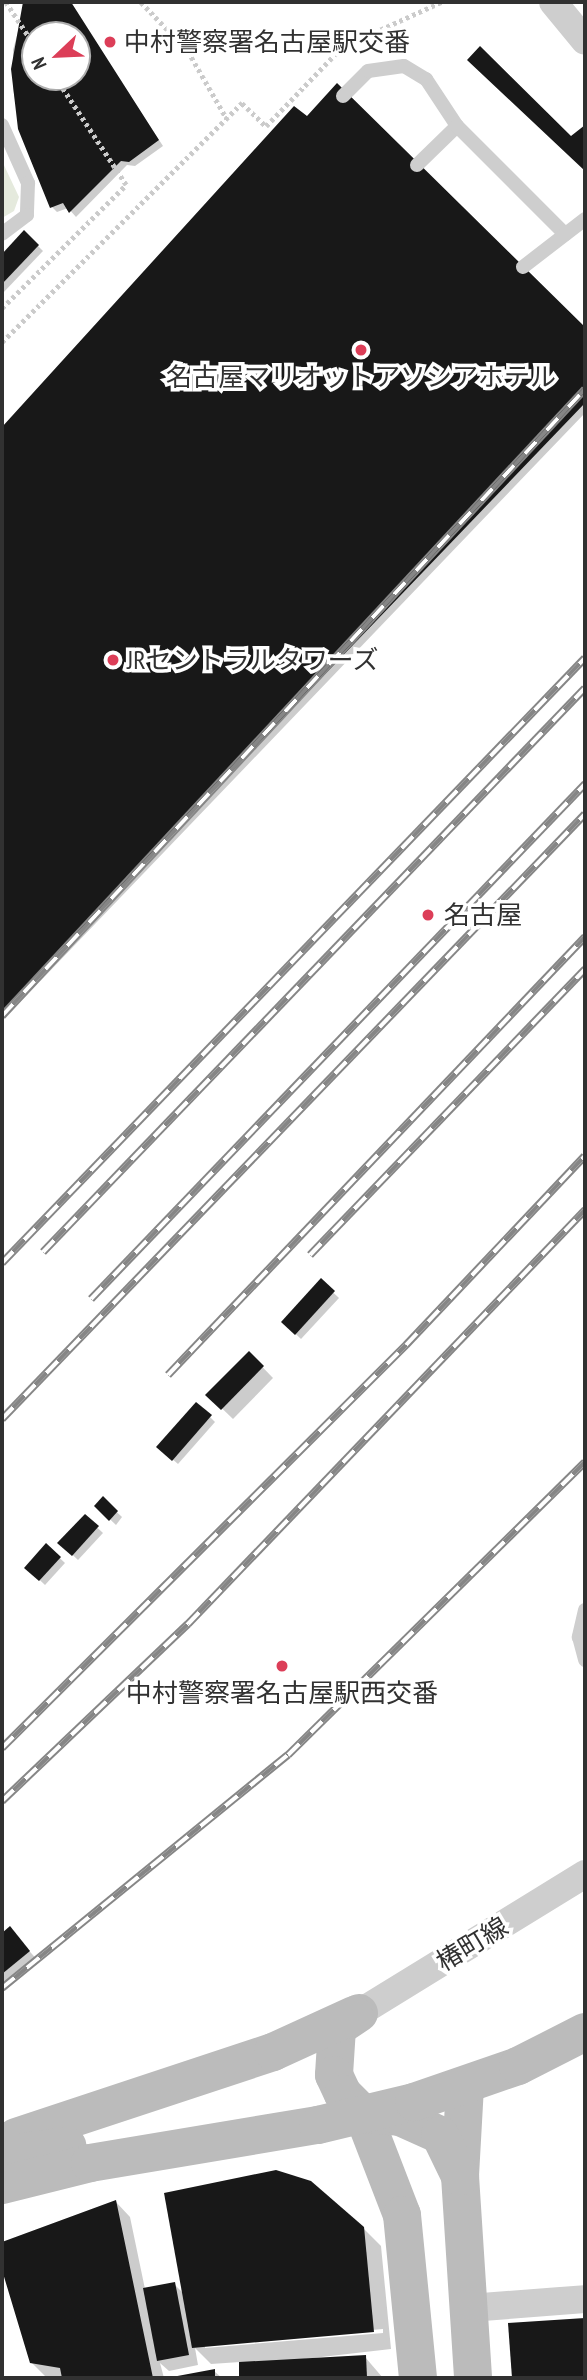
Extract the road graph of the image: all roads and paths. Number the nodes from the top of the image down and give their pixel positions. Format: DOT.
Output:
graph roads {
  1 [pos="6,2"];
  2 [pos="141,2"];
  3 [pos="441,2"];
  4 [pos="553,2"];
  5 [pos="21,25"];
  6 [pos="585,40"];
  7 [pos="64,91"];
  8 [pos="343,96"];
  9 [pos="227,119"];
  10 [pos="2,125"];
  11 [pos="457,126"];
  12 [pos="417,164"];
  13 [pos="585,219"];
  14 [pos="2,234"];
  15 [pos="565,234"];
  16 [pos="523,267"];
  17 [pos="2,309"];
  18 [pos="2,342"];
  19 [pos="585,1610"];
  20 [pos="585,1660"];
  21 [pos="585,1874"];
  22 [pos="359,2013"];
  23 [pos="585,2032"];
  24 [pos="465,2086"];
  25 [pos="363,2114"];
  26 [pos="2,2143"];
  27 [pos="2,2155"];
  28 [pos="460,2176"];
  29 [pos="2,2185"];
  30 [pos="585,2299"];
  31 [pos="469,2308"];
  32 [pos="418,2378"];
  33 [pos="473,2378"];
  1 -- 5 [label="path"];
  2 -- 9 [label="path"];
  3 -- 9 [label="path"];
  4 -- 6 [label="street"];
  7 -- 17 [label="path"];
  8 -- 11 [label="lane"];
  9 -- 18 [label="path"];
  10 -- 14 [label="lane"];
  11 -- 12 [label="lane"];
  11 -- 15 [label="lane"];
  13 -- 15 [label="lane"];
  15 -- 16 [label="lane"];
  19 -- 20 [label="lane"];
  21 -- 22 [label="street, 椿町線"];
  22 -- 25 [label="street"];
  22 -- 26 [label="street"];
  23 -- 24 [label="street"];
  24 -- 25 [label="street"];
  24 -- 28 [label="street"];
  25 -- 27 [label="street"];
  25 -- 28 [label="street"];
  25 -- 29 [label="street"];
  25 -- 32 [label="street"];
  28 -- 31 [label="street"];
  30 -- 31 [label="street"];
  31 -- 33 [label="street"];
}
